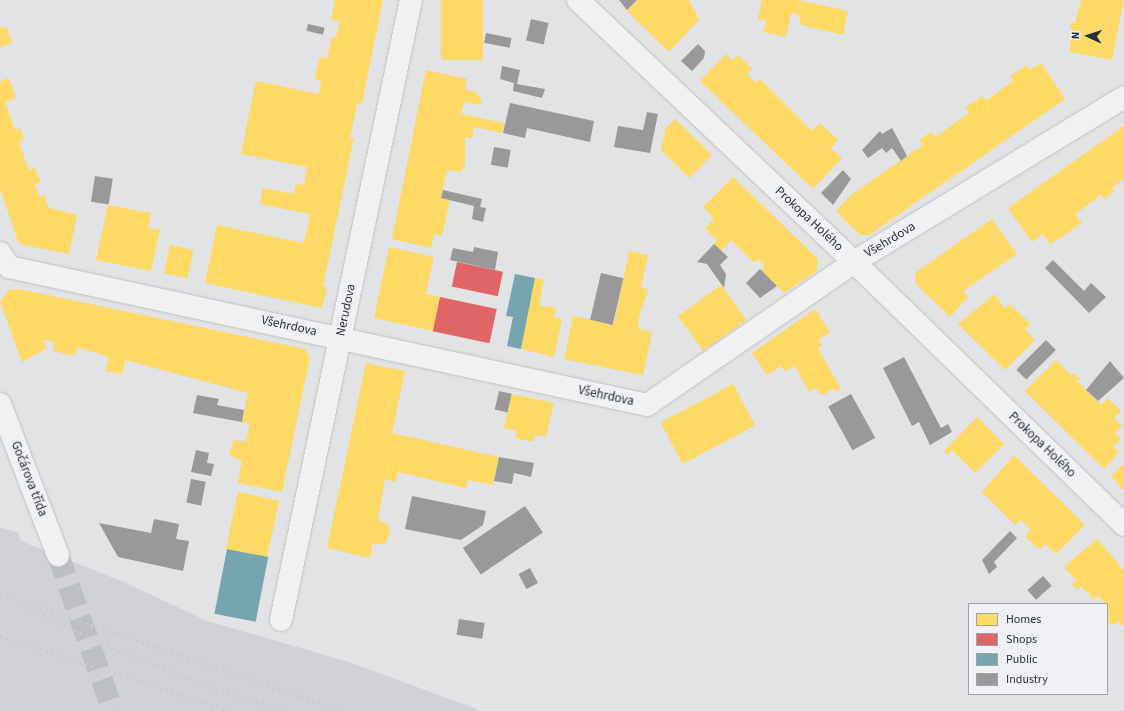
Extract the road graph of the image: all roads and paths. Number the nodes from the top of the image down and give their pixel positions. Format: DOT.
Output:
graph roads {
  1 [pos="411,0"];
  2 [pos="578,0"];
  3 [pos="1124,97"];
  4 [pos="4,260"];
  5 [pos="854,262"];
  6 [pos="340,337"];
  7 [pos="0,404"];
  8 [pos="1124,525"];
  9 [pos="58,555"];
  10 [pos="281,620"];
  1 -- 6 [label="street, Nerudova"];
  2 -- 5 [label="street, Prokopa Holého"];
  3 -- 5 [label="street, Všehrdova"];
  4 -- 6 [label="street, Všehrdova"];
  5 -- 6 [label="street, Všehrdova"];
  5 -- 8 [label="street, Prokopa Holého"];
  6 -- 10 [label="street, Nerudova"];
  7 -- 9 [label="street, Gočárova třída"];
}
